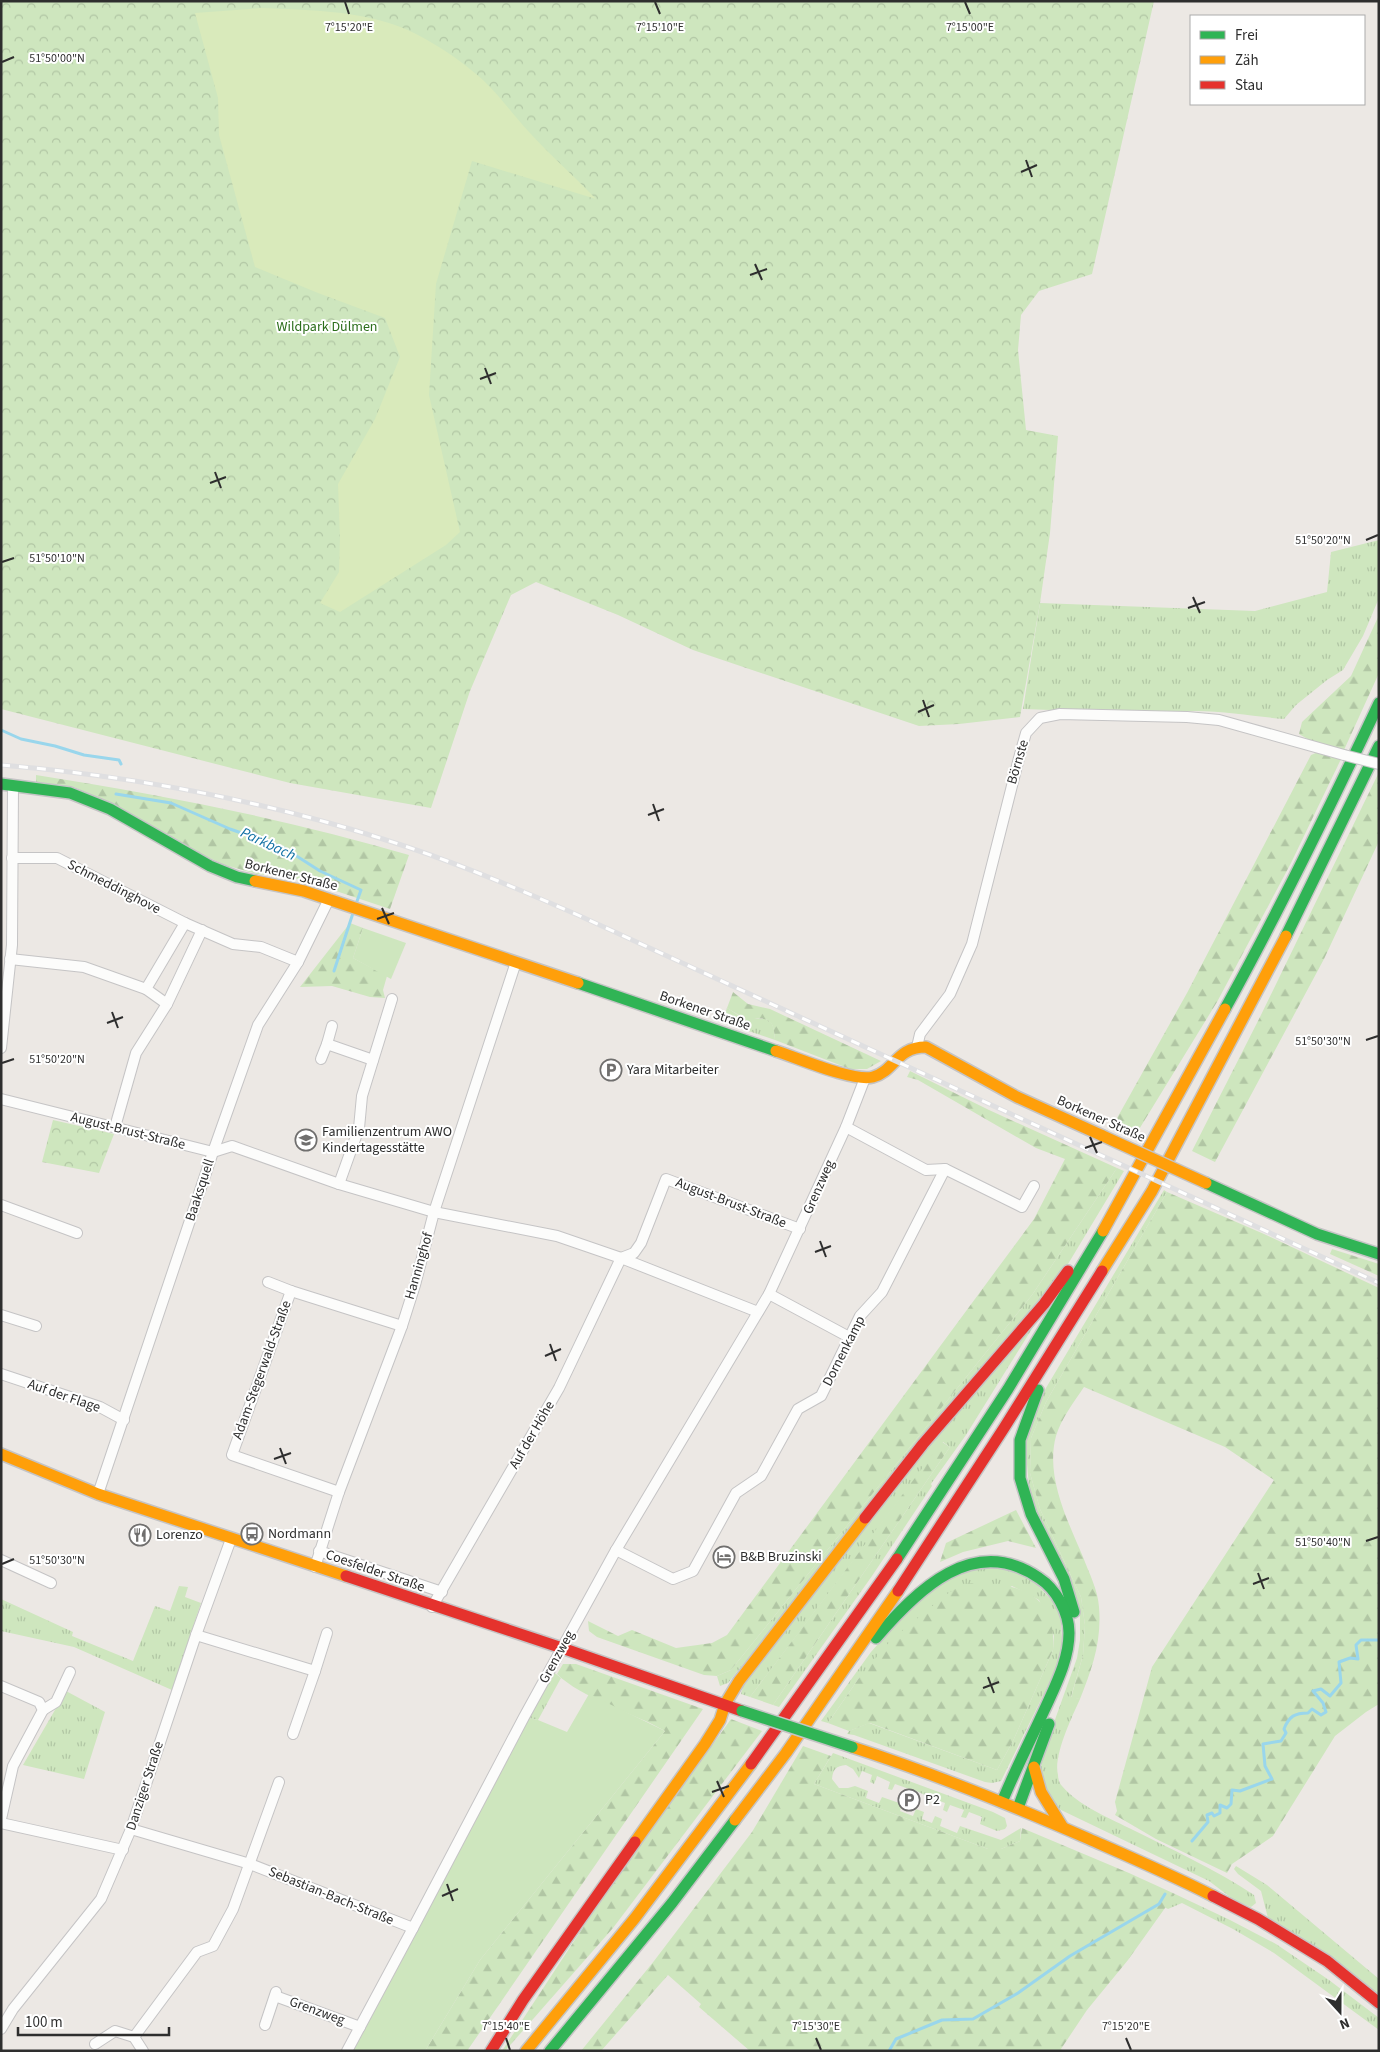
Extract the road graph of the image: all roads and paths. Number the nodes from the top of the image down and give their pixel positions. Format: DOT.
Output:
graph roads {
  1 [pos="1379,703"];
  2 [pos="1379,746"];
  3 [pos="1379,764"];
  4 [pos="1,784"];
  5 [pos="13,786"];
  6 [pos="12,858"];
  7 [pos="329,899"];
  8 [pos="185,924"];
  9 [pos="202,930"];
  10 [pos="10,959"];
  11 [pos="298,962"];
  12 [pos="516,962"];
  13 [pos="146,989"];
  14 [pos="392,999"];
  15 [pos="167,1004"];
  16 [pos="332,1026"];
  17 [pos="327,1044"];
  18 [pos="917,1047"];
  19 [pos="1,1048"];
  20 [pos="321,1059"];
  21 [pos="373,1060"];
  22 [pos="865,1078"];
  23 [pos="1,1099"];
  24 [pos="115,1127"];
  25 [pos="846,1127"];
  26 [pos="213,1152"];
  27 [pos="945,1170"];
  28 [pos="339,1184"];
  29 [pos="1034,1186"];
  30 [pos="1,1205"];
  31 [pos="434,1212"];
  32 [pos="1112,1217"];
  33 [pos="800,1230"];
  34 [pos="77,1233"];
  35 [pos="1379,1254"];
  36 [pos="621,1258"];
  37 [pos="268,1282"];
  38 [pos="290,1291"];
  39 [pos="769,1294"];
  40 [pos="758,1312"];
  41 [pos="1,1315"];
  42 [pos="36,1326"];
  43 [pos="402,1326"];
  44 [pos="1066,1329"];
  45 [pos="849,1337"];
  46 [pos="1,1374"];
  47 [pos="124,1420"];
  48 [pos="1,1454"];
  49 [pos="339,1492"];
  50 [pos="98,1494"];
  51 [pos="231,1539"];
  52 [pos="616,1550"];
  53 [pos="319,1551"];
  54 [pos="1,1560"];
  55 [pos="315,1567"];
  56 [pos="51,1583"];
  57 [pos="442,1592"];
  58 [pos="432,1607"];
  59 [pos="327,1633"];
  60 [pos="196,1635"];
  61 [pos="562,1648"];
  62 [pos="315,1671"];
  63 [pos="70,1672"];
  64 [pos="1,1686"];
  65 [pos="725,1704"];
  66 [pos="820,1706"];
  67 [pos="43,1710"];
  68 [pos="293,1734"];
  69 [pos="1034,1767"];
  70 [pos="279,1782"];
  71 [pos="1002,1802"];
  72 [pos="1018,1808"];
  73 [pos="1,1821"];
  74 [pos="1062,1826"];
  75 [pos="131,1829"];
  76 [pos="123,1850"];
  77 [pos="250,1864"];
  78 [pos="413,1928"];
  79 [pos="1379,2002"];
  80 [pos="1,2006"];
  81 [pos="13,2009"];
  82 [pos="265,2025"];
  83 [pos="360,2027"];
  84 [pos="1,2029"];
  85 [pos="134,2037"];
  86 [pos="95,2044"];
  87 [pos="143,2051"];
  88 [pos="347,2051"];
  89 [pos="490,2051"];
  90 [pos="526,2051"];
  91 [pos="550,2051"];
  1 -- 32 [label="main road"];
  2 -- 44 [label="main road"];
  3 -- 18 [label="street, Börnste, bridge"];
  4 -- 5 [label="main road, Borkener Straße"];
  5 -- 6 [label="street"];
  5 -- 7 [label="main road, Borkener Straße"];
  6 -- 8 [label="street, Schmeddinghove"];
  6 -- 10 [label="street"];
  7 -- 11 [label="street, Baaksquell"];
  7 -- 12 [label="main road, Borkener Straße"];
  8 -- 9 [label="street, Schmeddinghove"];
  8 -- 13 [label="street"];
  9 -- 11 [label="street, Schmeddinghove"];
  9 -- 15 [label="street"];
  10 -- 13 [label="street"];
  10 -- 19 [label="street"];
  11 -- 26 [label="street, Baaksquell"];
  12 -- 22 [label="main road, Borkener Straße"];
  12 -- 31 [label="street, Hanninghof"];
  13 -- 15 [label="street"];
  14 -- 21 [label="street"];
  15 -- 24 [label="street"];
  16 -- 17 [label="street"];
  17 -- 20 [label="street"];
  17 -- 21 [label="street"];
  18 -- 22 [label="main road"];
  18 -- 35 [label="main road, Borkener Straße, bridge"];
  21 -- 28 [label="street"];
  22 -- 25 [label="street, Grenzweg"];
  23 -- 24 [label="street, August-Brust-Straße"];
  24 -- 26 [label="street, August-Brust-Straße"];
  25 -- 27 [label="street"];
  25 -- 33 [label="street, Grenzweg"];
  26 -- 28 [label="street, August-Brust-Straße"];
  26 -- 47 [label="street, Baaksquell"];
  27 -- 29 [label="street"];
  27 -- 45 [label="street, Dornenkamp"];
  28 -- 31 [label="street, August-Brust-Straße"];
  30 -- 34 [label="street"];
  31 -- 36 [label="street, August-Brust-Straße"];
  31 -- 43 [label="street, Hanninghof"];
  32 -- 65 [label="main road"];
  32 -- 90 [label="main road"];
  33 -- 36 [label="street, August-Brust-Straße"];
  33 -- 39 [label="street, Grenzweg"];
  36 -- 40 [label="street, August-Brust-Straße"];
  36 -- 57 [label="street, Auf der Höhe"];
  37 -- 38 [label="street, Adam-Stegerwald-Straße"];
  38 -- 43 [label="street, Adam-Stegerwald-Straße"];
  38 -- 49 [label="street, Adam-Stegerwald-Straße"];
  39 -- 40 [label="street, Grenzweg"];
  39 -- 45 [label="street"];
  40 -- 52 [label="street, Grenzweg"];
  41 -- 42 [label="street"];
  43 -- 49 [label="street, Hanninghof"];
  44 -- 66 [label="main road"];
  44 -- 69 [label="main road"];
  45 -- 52 [label="street, Dornenkamp"];
  46 -- 47 [label="street, Auf der Flage"];
  47 -- 50 [label="street, Baaksquell"];
  48 -- 50 [label="main road, Coesfelder Straße"];
  49 -- 53 [label="street, Hanninghof"];
  50 -- 51 [label="main road, Coesfelder Straße"];
  51 -- 55 [label="main road, Coesfelder Straße"];
  51 -- 60 [label="street, Danziger Straße"];
  52 -- 61 [label="street, Grenzweg"];
  53 -- 55 [label="street, Hanninghof"];
  53 -- 57 [label="street, Coesfelder Straße"];
  54 -- 56 [label="street"];
  55 -- 58 [label="main road, Coesfelder Straße"];
  57 -- 58 [label="street, Auf der Höhe"];
  58 -- 61 [label="main road, Coesfelder Straße"];
  59 -- 62 [label="street"];
  60 -- 62 [label="street"];
  60 -- 75 [label="street, Danziger Straße"];
  61 -- 65 [label="main road, Coesfelder Straße"];
  61 -- 78 [label="street, Grenzweg"];
  62 -- 68 [label="street"];
  63 -- 67 [label="street"];
  64 -- 67 [label="street"];
  65 -- 71 [label="main road, Coesfelder Straße, bridge"];
  65 -- 89 [label="main road"];
  66 -- 71 [label="main road"];
  66 -- 91 [label="main road"];
  67 -- 73 [label="street"];
  69 -- 72 [label="main road"];
  69 -- 74 [label="main road"];
  70 -- 77 [label="street"];
  71 -- 72 [label="main road, Coesfelder Straße"];
  72 -- 74 [label="main road, Coesfelder Straße"];
  73 -- 76 [label="street"];
  74 -- 79 [label="main road, Coesfelder Straße"];
  75 -- 76 [label="street, Danziger Straße"];
  75 -- 77 [label="street, Sebastian-Bach-Straße"];
  76 -- 81 [label="street, Danziger Straße"];
  77 -- 78 [label="street, Sebastian-Bach-Straße"];
  77 -- 85 [label="street"];
  78 -- 83 [label="street, Grenzweg"];
  80 -- 81 [label="street"];
  81 -- 84 [label="street, Danziger Straße"];
  82 -- 83 [label="street, Grenzweg"];
  83 -- 88 [label="street, Grenzweg"];
  85 -- 86 [label="street"];
  85 -- 87 [label="street"];
}
